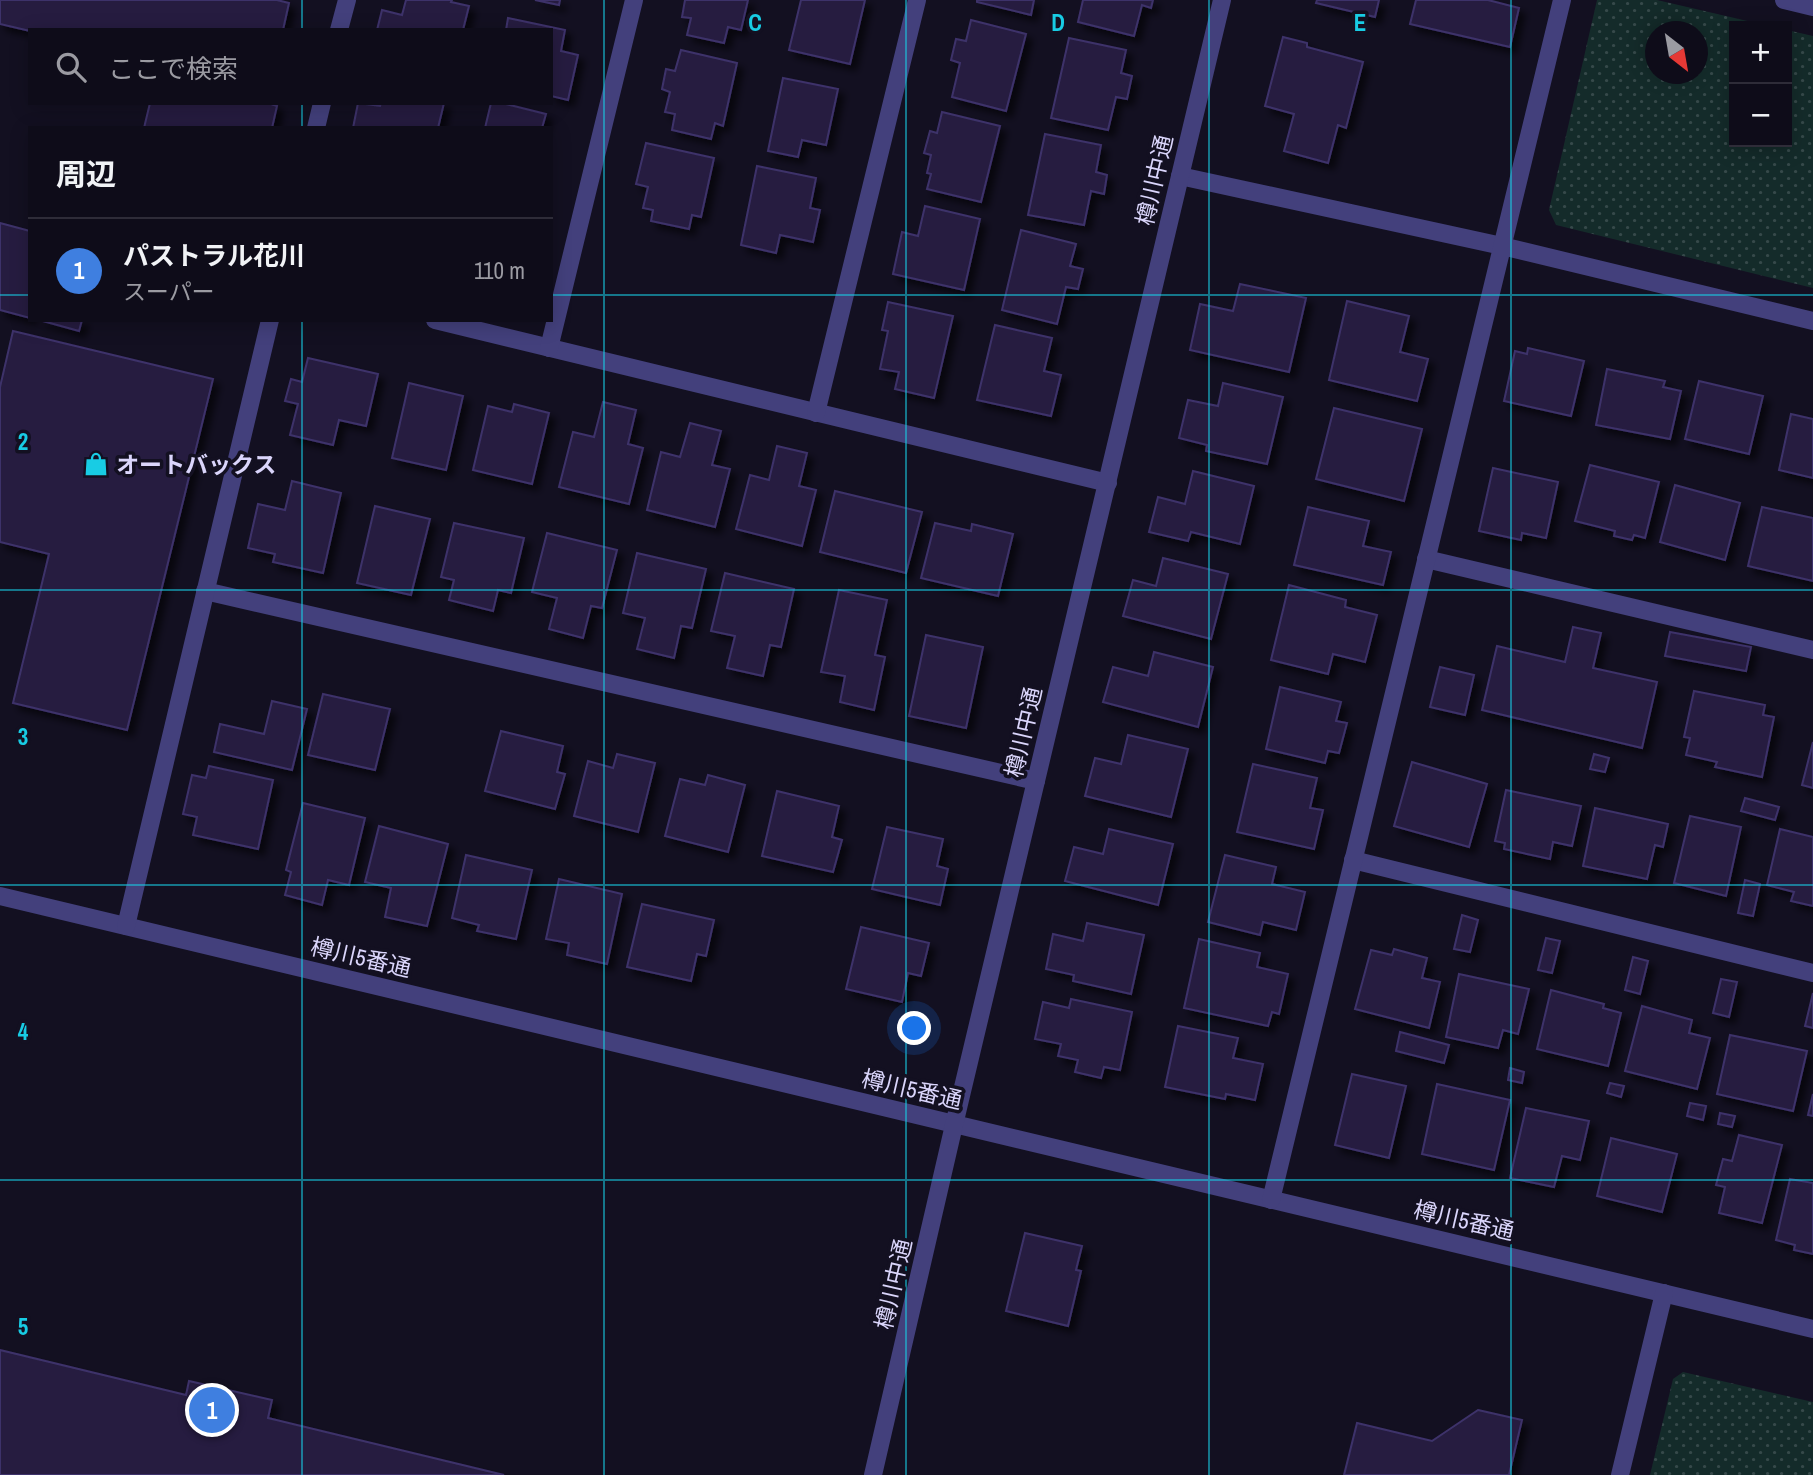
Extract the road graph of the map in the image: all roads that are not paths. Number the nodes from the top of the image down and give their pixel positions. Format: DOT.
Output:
graph roads {
  1 [pos="346,0"];
  2 [pos="634,0"];
  3 [pos="917,0"];
  4 [pos="1222,0"];
  5 [pos="1562,0"];
  6 [pos="1784,0"];
  7 [pos="1813,7"];
  8 [pos="340,28"];
  9 [pos="322,105"];
  10 [pos="316,126"];
  11 [pos="1180,176"];
  12 [pos="1502,246"];
  13 [pos="1813,321"];
  14 [pos="270,322"];
  15 [pos="443,322"];
  16 [pos="549,348"];
  17 [pos="816,413"];
  18 [pos="1108,483"];
  19 [pos="1426,559"];
  20 [pos="205,591"];
  21 [pos="1813,650"];
  22 [pos="1036,781"];
  23 [pos="1353,860"];
  24 [pos="0,896"];
  25 [pos="126,926"];
  26 [pos="1813,972"];
  27 [pos="954,1125"];
  28 [pos="1270,1200"];
  29 [pos="1664,1293"];
  30 [pos="1813,1329"];
  31 [pos="873,1475"];
  32 [pos="1620,1475"];
  1 -- 8 [label="street"];
  2 -- 16 [label="street"];
  3 -- 17 [label="street"];
  4 -- 11 [label="street, 樽川中通"];
  5 -- 12 [label="street"];
  6 -- 7 [label="street"];
  9 -- 10 [label="street"];
  11 -- 12 [label="street"];
  11 -- 18 [label="street, 樽川中通"];
  12 -- 13 [label="street"];
  12 -- 19 [label="street"];
  14 -- 20 [label="street"];
  15 -- 16 [label="street"];
  16 -- 17 [label="street"];
  17 -- 18 [label="street"];
  18 -- 22 [label="street, 樽川中通"];
  19 -- 21 [label="street"];
  19 -- 23 [label="street"];
  20 -- 22 [label="street"];
  20 -- 25 [label="street"];
  22 -- 27 [label="street, 樽川中通"];
  23 -- 26 [label="street"];
  23 -- 28 [label="street"];
  24 -- 25 [label="street, 樽川5番通"];
  25 -- 27 [label="street, 樽川5番通"];
  27 -- 28 [label="street, 樽川5番通"];
  27 -- 31 [label="street, 樽川中通"];
  28 -- 29 [label="street, 樽川5番通"];
  29 -- 30 [label="street, 樽川5番通"];
  29 -- 32 [label="street"];
}
